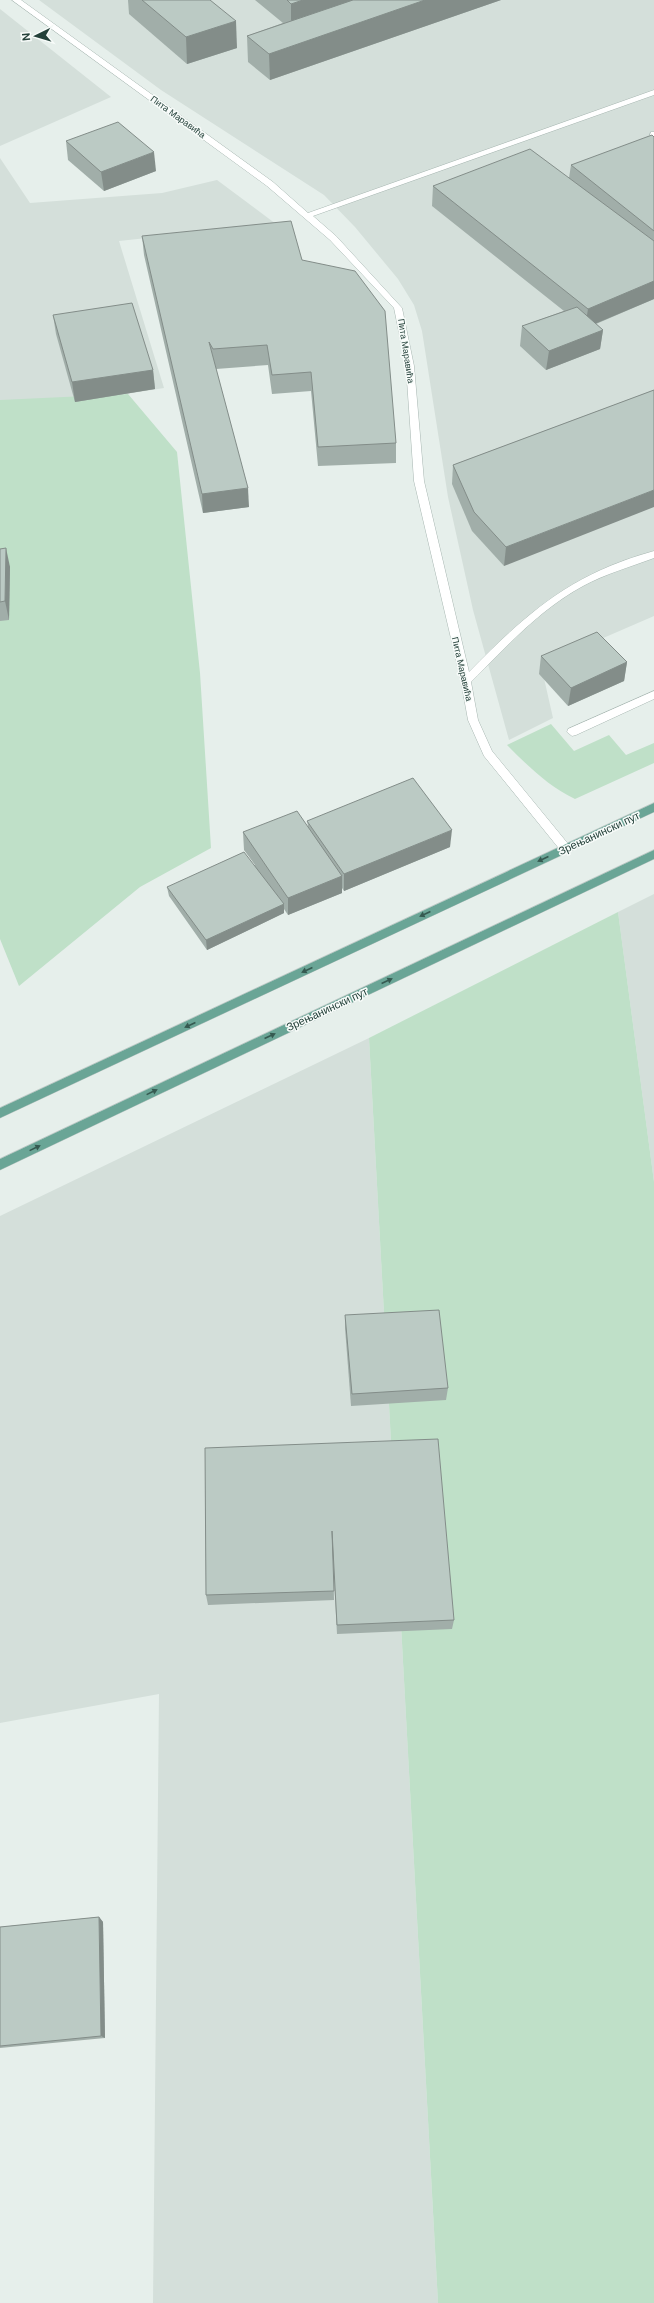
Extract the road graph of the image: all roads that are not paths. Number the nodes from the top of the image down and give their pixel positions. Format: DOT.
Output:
graph roads {
  1 [pos="16,0"];
  2 [pos="654,92"];
  3 [pos="309,215"];
  4 [pos="654,554"];
  5 [pos="466,680"];
  6 [pos="654,695"];
  7 [pos="572,732"];
  8 [pos="654,807"];
  9 [pos="565,848"];
  10 [pos="654,854"];
  11 [pos="0,1113"];
  12 [pos="0,1165"];
  1 -- 3 [label="lane, Пита Маравића"];
  2 -- 3 [label="lane"];
  3 -- 5 [label="lane, Пита Маравића"];
  4 -- 5 [label="lane"];
  5 -- 9 [label="lane, Пита Маравића"];
  6 -- 7 [label="lane"];
  8 -- 9 [label="main road, Зрењанински пут"];
  9 -- 11 [label="main road, Зрењанински пут, one-way"];
  12 -- 10 [label="main road, Зрењанински пут, one-way"];
}
